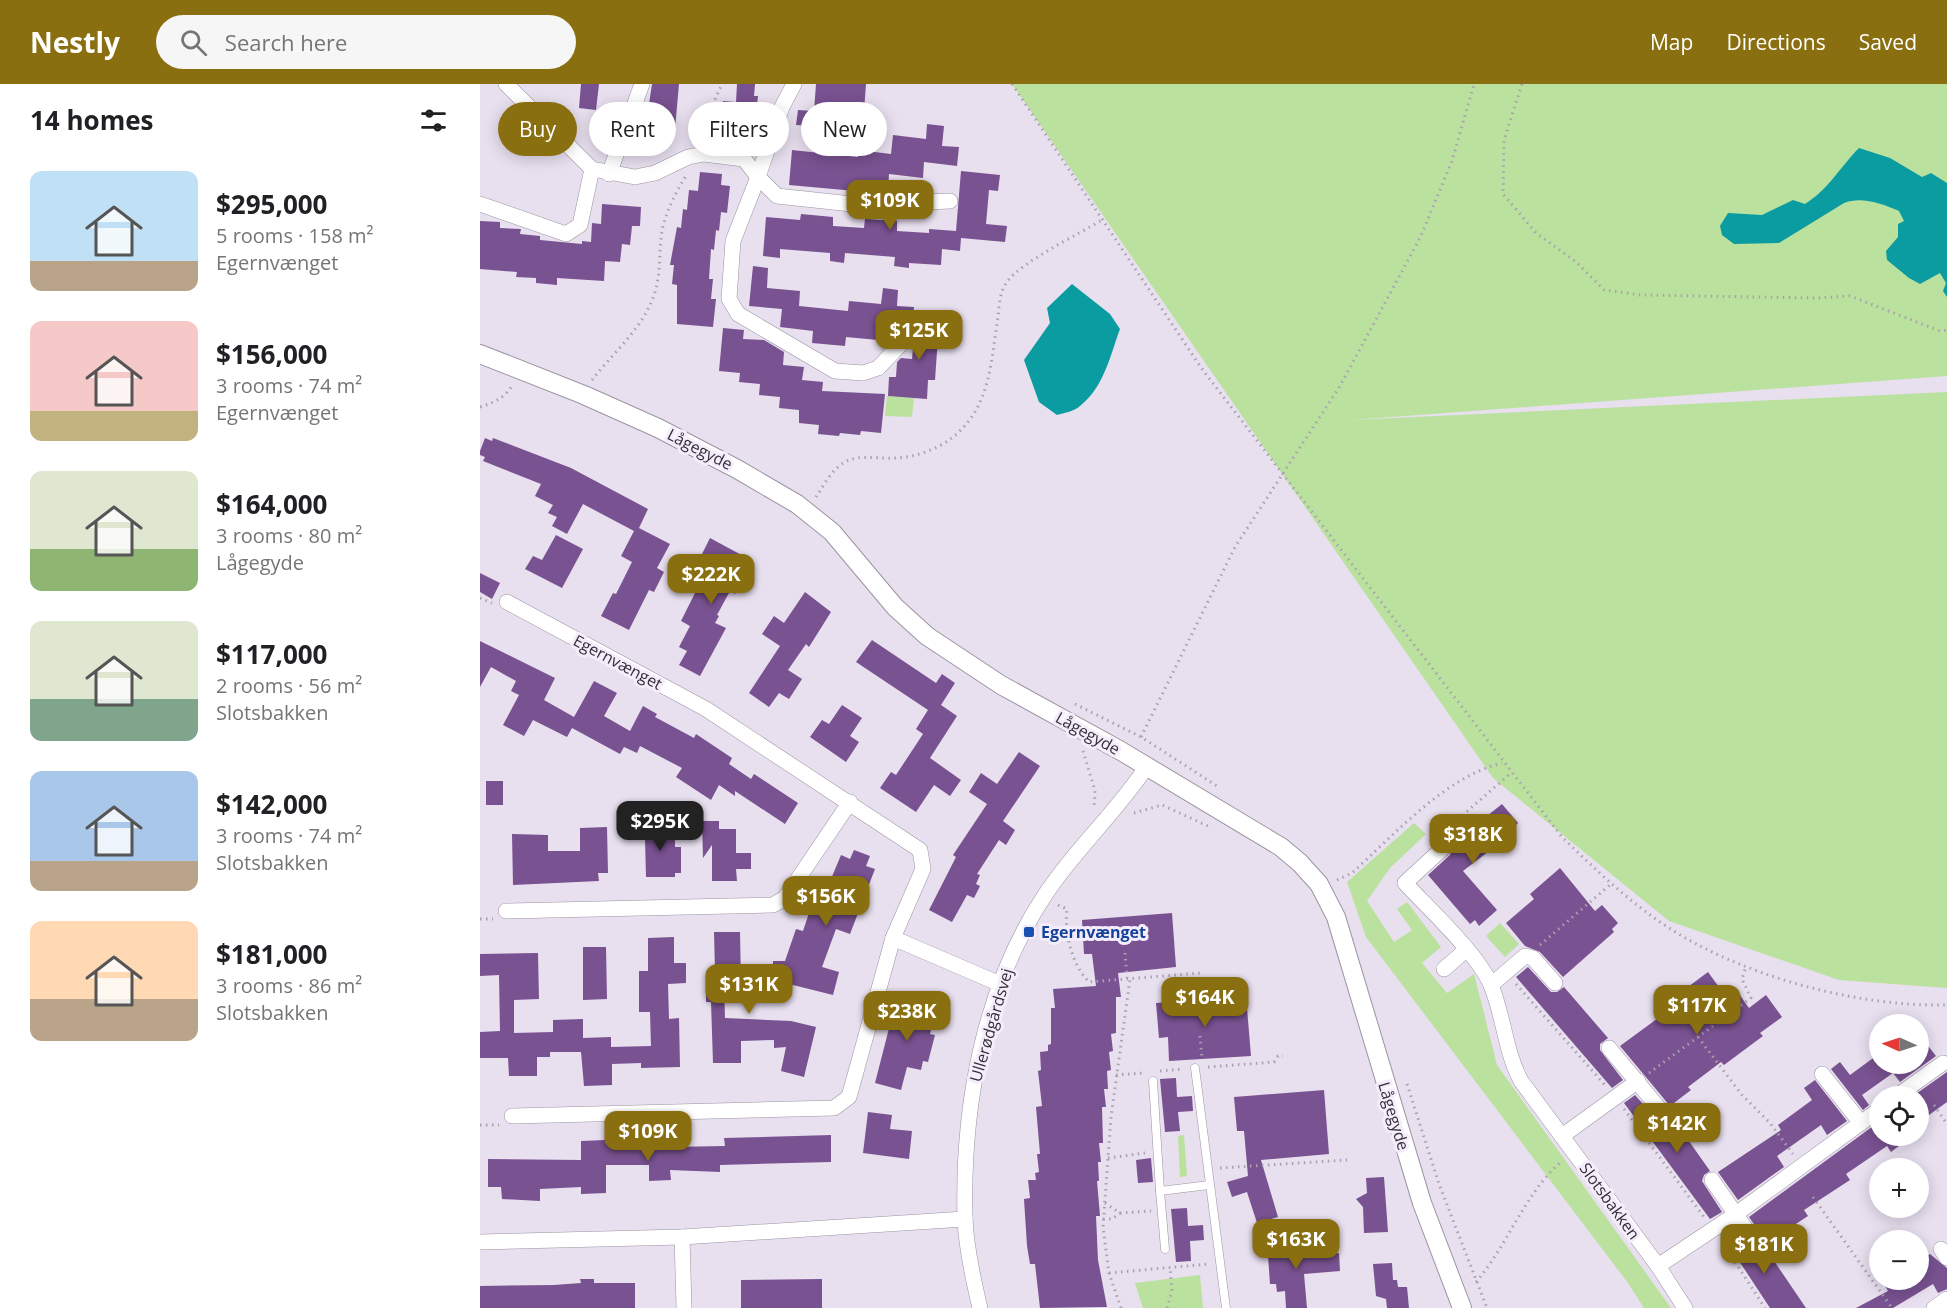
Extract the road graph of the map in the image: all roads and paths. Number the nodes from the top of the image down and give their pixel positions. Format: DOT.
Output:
graph roads {
  1 [pos="642,84"];
  2 [pos="722,84"];
  3 [pos="794,84"];
  4 [pos="1012,84"];
  5 [pos="1474,84"];
  6 [pos="1522,84"];
  7 [pos="511,86"];
  8 [pos="688,157"];
  9 [pos="592,169"];
  10 [pos="609,174"];
  11 [pos="758,177"];
  12 [pos="950,201"];
  13 [pos="480,204"];
  14 [pos="1102,220"];
  15 [pos="1947,330"];
  16 [pos="900,345"];
  17 [pos="480,354"];
  18 [pos="601,386"];
  19 [pos="587,388"];
  20 [pos="1281,476"];
  21 [pos="814,502"];
  22 [pos="507,602"];
  23 [pos="1065,699"];
  24 [pos="1106,717"];
  25 [pos="1092,734"];
  26 [pos="1141,737"];
  27 [pos="1502,763"];
  28 [pos="1147,766"];
  29 [pos="1510,773"];
  30 [pos="1226,792"];
  31 [pos="850,802"];
  32 [pos="1130,815"];
  33 [pos="1214,830"];
  34 [pos="1093,832"];
  35 [pos="1443,848"];
  36 [pos="1331,871"];
  37 [pos="1611,884"];
  38 [pos="1062,895"];
  39 [pos="1049,902"];
  40 [pos="506,911"];
  41 [pos="893,938"];
  42 [pos="1466,950"];
  43 [pos="1125,953"];
  44 [pos="1533,958"];
  45 [pos="1746,966"];
  46 [pos="1444,969"];
  47 [pos="1505,971"];
  48 [pos="1200,973"];
  49 [pos="1129,979"];
  50 [pos="1555,983"];
  51 [pos="1000,984"];
  52 [pos="1491,985"];
  53 [pos="1947,1005"];
  54 [pos="1200,1036"];
  55 [pos="1698,1037"];
  56 [pos="1609,1048"];
  57 [pos="1283,1056"];
  58 [pos="1274,1062"];
  59 [pos="1943,1063"];
  60 [pos="1199,1068"];
  61 [pos="1822,1074"];
  62 [pos="1153,1081"];
  63 [pos="1638,1081"];
  64 [pos="1407,1084"];
  65 [pos="1911,1086"];
  66 [pos="1615,1097"];
  67 [pos="1934,1105"];
  68 [pos="1663,1113"];
  69 [pos="512,1116"];
  70 [pos="1869,1117"];
  71 [pos="1861,1123"];
  72 [pos="1947,1124"];
  73 [pos="1562,1136"];
  74 [pos="1157,1152"];
  75 [pos="1573,1152"];
  76 [pos="1108,1158"];
  77 [pos="1347,1160"];
  78 [pos="1802,1166"];
  79 [pos="1206,1169"];
  80 [pos="1712,1180"];
  81 [pos="1209,1185"];
  82 [pos="1160,1191"];
  83 [pos="1813,1197"];
  84 [pos="1105,1203"];
  85 [pos="1162,1210"];
  86 [pos="1120,1213"];
  87 [pos="1736,1214"];
  88 [pos="1103,1219"];
  89 [pos="965,1220"];
  90 [pos="1713,1228"];
  91 [pos="682,1237"];
  92 [pos="480,1242"];
  93 [pos="1759,1248"];
  94 [pos="1165,1249"];
  95 [pos="1220,1263"];
  96 [pos="1658,1266"];
  97 [pos="1170,1267"];
  98 [pos="1109,1273"];
  99 [pos="1476,1282"];
  100 [pos="1947,1299"];
  101 [pos="684,1308"];
  102 [pos="980,1308"];
  103 [pos="1121,1308"];
  104 [pos="1167,1308"];
  105 [pos="1226,1308"];
  106 [pos="1462,1308"];
  107 [pos="1487,1308"];
  108 [pos="1685,1308"];
  109 [pos="1765,1308"];
  110 [pos="1892,1308"];
  111 [pos="1934,1308"];
  1 -- 10 [label="street"];
  2 -- 8 [label="path"];
  3 -- 11 [label="street"];
  4 -- 14 [label="path"];
  5 -- 20 [label="path"];
  6 -- 15 [label="path"];
  7 -- 9 [label="street"];
  8 -- 10 [label="street"];
  8 -- 11 [label="street"];
  8 -- 19 [label="path"];
  9 -- 10 [label="street"];
  9 -- 13 [label="street"];
  11 -- 12 [label="street"];
  11 -- 16 [label="street"];
  14 -- 20 [label="path"];
  14 -- 21 [label="path"];
  17 -- 19 [label="street, Lågegyde"];
  18 -- 19 [label="path"];
  19 -- 21 [label="street, Lågegyde"];
  20 -- 26 [label="path"];
  20 -- 27 [label="path"];
  21 -- 25 [label="street, Lågegyde"];
  22 -- 31 [label="street, Egernvænget"];
  23 -- 24 [label="path"];
  24 -- 25 [label="path"];
  24 -- 26 [label="path"];
  25 -- 28 [label="street, Lågegyde"];
  25 -- 34 [label="path"];
  26 -- 30 [label="path"];
  27 -- 29 [label="path"];
  27 -- 36 [label="path"];
  28 -- 34 [label="street, Ullerødgårdsvej"];
  28 -- 106 [label="street, Lågegyde"];
  29 -- 35 [label="path"];
  29 -- 37 [label="path"];
  31 -- 40 [label="street"];
  31 -- 41 [label="street, Egernvænget"];
  32 -- 33 [label="path"];
  34 -- 39 [label="street, Ullerødgårdsvej"];
  35 -- 42 [label="street, Slotsbakken"];
  37 -- 44 [label="path"];
  37 -- 45 [label="path"];
  38 -- 39 [label="path"];
  39 -- 49 [label="path"];
  39 -- 51 [label="street, Ullerødgårdsvej"];
  41 -- 51 [label="street"];
  41 -- 69 [label="street, Egernvænget"];
  42 -- 46 [label="street"];
  42 -- 52 [label="street, Slotsbakken"];
  43 -- 49 [label="path"];
  44 -- 47 [label="street"];
  44 -- 50 [label="street"];
  45 -- 53 [label="path"];
  45 -- 55 [label="path"];
  47 -- 52 [label="street"];
  47 -- 66 [label="path"];
  48 -- 49 [label="path"];
  49 -- 76 [label="path"];
  51 -- 89 [label="street, Ullerødgårdsvej"];
  52 -- 73 [label="street, Slotsbakken"];
  54 -- 60 [label="path"];
  55 -- 63 [label="path"];
  55 -- 78 [label="path"];
  56 -- 63 [label="street"];
  57 -- 58 [label="path"];
  59 -- 65 [label="street"];
  60 -- 79 [label="lane"];
  61 -- 71 [label="street"];
  62 -- 74 [label="lane"];
  63 -- 66 [label="street"];
  63 -- 68 [label="street"];
  64 -- 99 [label="path"];
  66 -- 73 [label="street"];
  66 -- 90 [label="path"];
  67 -- 72 [label="path"];
  70 -- 71 [label="street"];
  71 -- 78 [label="street"];
  73 -- 75 [label="street, Slotsbakken"];
  74 -- 76 [label="path"];
  74 -- 82 [label="lane"];
  75 -- 96 [label="street, Slotsbakken"];
  75 -- 99 [label="path"];
  76 -- 84 [label="path"];
  77 -- 79 [label="path"];
  78 -- 87 [label="street"];
  79 -- 81 [label="lane"];
  80 -- 87 [label="street"];
  81 -- 82 [label="lane"];
  81 -- 95 [label="lane"];
  82 -- 85 [label="lane"];
  83 -- 110 [label="path"];
  84 -- 86 [label="path"];
  84 -- 88 [label="path"];
  85 -- 86 [label="path"];
  85 -- 94 [label="lane"];
  86 -- 88 [label="path"];
  87 -- 90 [label="street"];
  87 -- 93 [label="street"];
  88 -- 98 [label="path"];
  89 -- 91 [label="street"];
  89 -- 102 [label="street, Ullerødgårdsvej"];
  90 -- 96 [label="street"];
  90 -- 109 [label="path"];
  91 -- 92 [label="street"];
  91 -- 101 [label="street"];
  95 -- 97 [label="path"];
  95 -- 105 [label="lane"];
  96 -- 108 [label="street, Slotsbakken"];
  97 -- 98 [label="path"];
  97 -- 104 [label="path"];
  98 -- 103 [label="path"];
  99 -- 107 [label="path"];
  100 -- 111 [label="street"];
}
